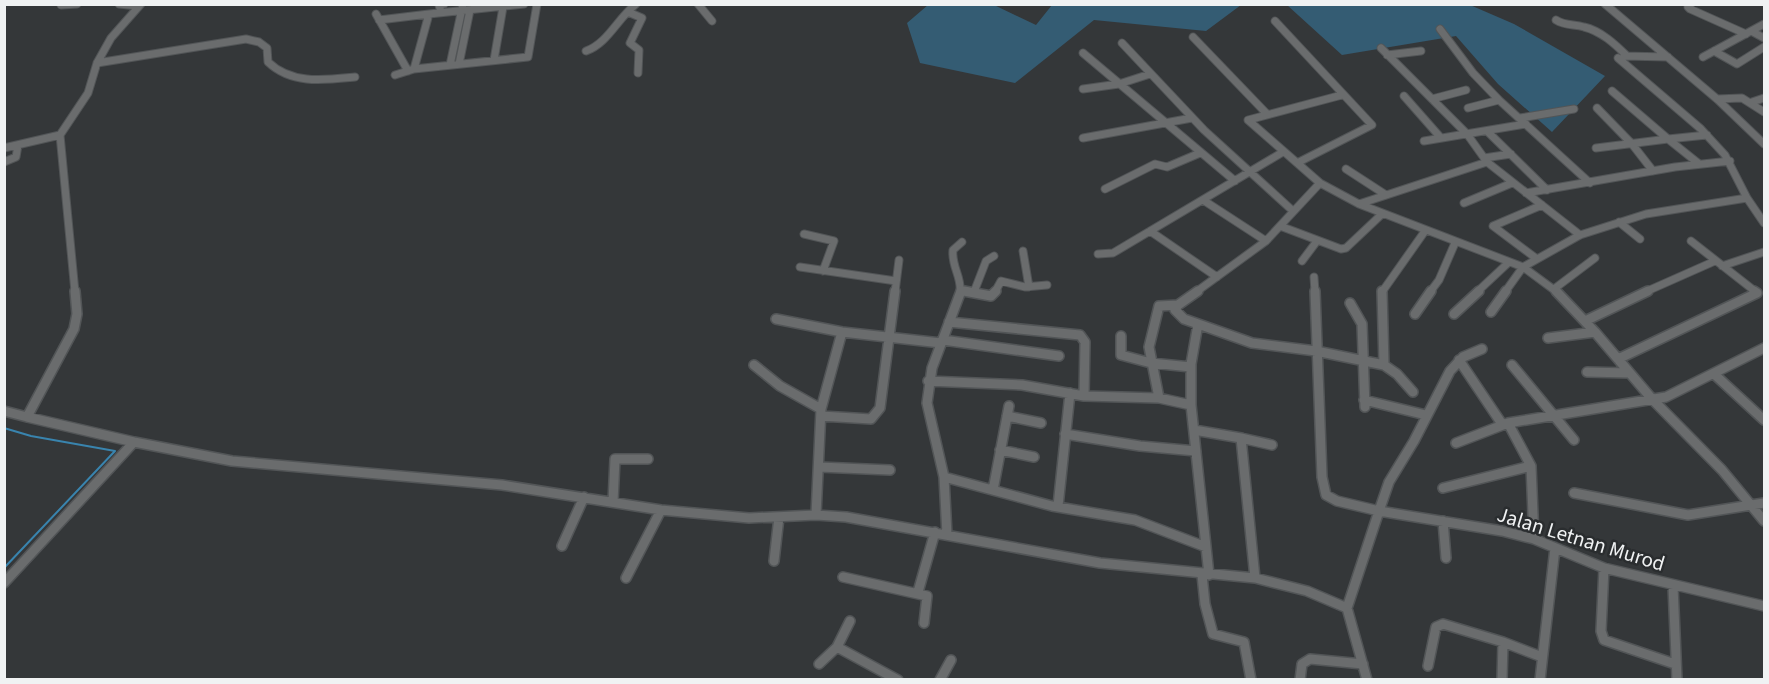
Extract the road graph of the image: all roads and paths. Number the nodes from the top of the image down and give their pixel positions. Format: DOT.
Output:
graph roads {
  1 [pos="78,4"];
  2 [pos="119,4"];
  3 [pos="524,4"];
  4 [pos="537,4"];
  5 [pos="698,4"];
  6 [pos="1605,4"];
  7 [pos="1691,4"];
  8 [pos="61,5"];
  9 [pos="140,5"];
  10 [pos="635,5"];
  11 [pos="508,6"];
  12 [pos="441,7"];
  13 [pos="463,8"];
  14 [pos="470,10"];
  15 [pos="628,12"];
  16 [pos="429,14"];
  17 [pos="377,17"];
  18 [pos="1556,20"];
  19 [pos="712,21"];
  20 [pos="1275,21"];
  21 [pos="1764,24"];
  22 [pos="1440,29"];
  23 [pos="1749,33"];
  24 [pos="1193,37"];
  25 [pos="1764,38"];
  26 [pos="1122,43"];
  27 [pos="1764,47"];
  28 [pos="1381,48"];
  29 [pos="586,51"];
  30 [pos="1421,51"];
  31 [pos="1714,51"];
  32 [pos="1083,53"];
  33 [pos="1387,55"];
  34 [pos="1627,56"];
  35 [pos="1669,57"];
  36 [pos="1703,57"];
  37 [pos="494,60"];
  38 [pos="96,63"];
  39 [pos="459,64"];
  40 [pos="450,65"];
  41 [pos="411,70"];
  42 [pos="638,73"];
  43 [pos="1150,74"];
  44 [pos="396,75"];
  45 [pos="355,78"];
  46 [pos="1119,84"];
  47 [pos="1083,89"];
  48 [pos="1466,90"];
  49 [pos="1612,91"];
  50 [pos="1342,95"];
  51 [pos="1404,96"];
  52 [pos="1764,98"];
  53 [pos="1432,99"];
  54 [pos="1717,99"];
  55 [pos="1499,100"];
  56 [pos="1752,102"];
  57 [pos="1468,108"];
  58 [pos="1597,108"];
  59 [pos="1574,109"];
  60 [pos="1764,112"];
  61 [pos="1267,114"];
  62 [pos="1192,118"];
  63 [pos="1523,121"];
  64 [pos="1166,124"];
  65 [pos="1487,131"];
  66 [pos="1467,134"];
  67 [pos="60,135"];
  68 [pos="1707,135"];
  69 [pos="1083,138"];
  70 [pos="1441,138"];
  71 [pos="1668,140"];
  72 [pos="1424,141"];
  73 [pos="1632,144"];
  74 [pos="1764,144"];
  75 [pos="18,145"];
  76 [pos="4,148"];
  77 [pos="1596,148"];
  78 [pos="1283,152"];
  79 [pos="1200,153"];
  80 [pos="1511,154"];
  81 [pos="1486,160"];
  82 [pos="1730,161"];
  83 [pos="4,162"];
  84 [pos="1297,163"];
  85 [pos="1698,163"];
  86 [pos="1346,169"];
  87 [pos="1653,171"];
  88 [pos="1247,172"];
  89 [pos="1234,181"];
  90 [pos="1320,183"];
  91 [pos="1512,183"];
  92 [pos="1590,183"];
  93 [pos="1105,189"];
  94 [pos="1547,190"];
  95 [pos="1526,193"];
  96 [pos="1386,195"];
  97 [pos="1747,198"];
  98 [pos="1203,200"];
  99 [pos="1464,202"];
  100 [pos="1359,204"];
  101 [pos="1542,205"];
  102 [pos="1293,211"];
  103 [pos="1382,214"];
  104 [pos="1619,222"];
  105 [pos="1764,222"];
  106 [pos="1280,226"];
  107 [pos="1150,231"];
  108 [pos="1425,231"];
  109 [pos="804,234"];
  110 [pos="1580,236"];
  111 [pos="1640,238"];
  112 [pos="1266,241"];
  113 [pos="1317,241"];
  114 [pos="1691,241"];
  115 [pos="962,242"];
  116 [pos="1455,243"];
  117 [pos="1023,251"];
  118 [pos="1764,252"];
  119 [pos="1098,254"];
  120 [pos="994,256"];
  121 [pos="1595,258"];
  122 [pos="1537,259"];
  123 [pos="899,260"];
  124 [pos="1302,261"];
  125 [pos="1508,263"];
  126 [pos="1718,263"];
  127 [pos="800,267"];
  128 [pos="1523,267"];
  129 [pos="823,271"];
  130 [pos="1216,277"];
  131 [pos="1314,277"];
  132 [pos="896,281"];
  133 [pos="1047,285"];
  134 [pos="1029,287"];
  135 [pos="1554,289"];
  136 [pos="961,290"];
  137 [pos="974,293"];
  138 [pos="1350,303"];
  139 [pos="1178,305"];
  140 [pos="1491,312"];
  141 [pos="1415,314"];
  142 [pos="1454,314"];
  143 [pos="776,319"];
  144 [pos="1585,321"];
  145 [pos="949,322"];
  146 [pos="1198,324"];
  147 [pos="842,332"];
  148 [pos="1595,332"];
  149 [pos="1120,336"];
  150 [pos="888,338"];
  151 [pos="1548,338"];
  152 [pos="942,341"];
  153 [pos="1764,348"];
  154 [pos="1482,349"];
  155 [pos="1316,351"];
  156 [pos="1059,356"];
  157 [pos="1618,358"];
  158 [pos="1459,360"];
  159 [pos="1364,361"];
  160 [pos="1151,363"];
  161 [pos="754,365"];
  162 [pos="1384,365"];
  163 [pos="1512,365"];
  164 [pos="1191,367"];
  165 [pos="1587,372"];
  166 [pos="1629,373"];
  167 [pos="1714,374"];
  168 [pos="928,381"];
  169 [pos="1413,392"];
  170 [pos="1070,393"];
  171 [pos="1084,396"];
  172 [pos="1159,398"];
  173 [pos="1652,399"];
  174 [pos="1191,405"];
  175 [pos="4,411"];
  176 [pos="821,412"];
  177 [pos="1551,414"];
  178 [pos="1426,415"];
  179 [pos="27,417"];
  180 [pos="1764,420"];
  181 [pos="1041,423"];
  182 [pos="1505,424"];
  183 [pos="1194,430"];
  184 [pos="1065,434"];
  185 [pos="1241,438"];
  186 [pos="1574,440"];
  187 [pos="134,442"];
  188 [pos="1456,443"];
  189 [pos="1272,445"];
  190 [pos="1000,450"];
  191 [pos="1196,451"];
  192 [pos="1034,457"];
  193 [pos="648,459"];
  194 [pos="819,466"];
  195 [pos="1531,466"];
  196 [pos="890,470"];
  197 [pos="944,477"];
  198 [pos="1443,488"];
  199 [pos="993,490"];
  200 [pos="1574,493"];
  201 [pos="584,498"];
  202 [pos="613,502"];
  203 [pos="1764,503"];
  204 [pos="1058,506"];
  205 [pos="1754,506"];
  206 [pos="662,510"];
  207 [pos="1379,511"];
  208 [pos="816,515"];
  209 [pos="779,517"];
  210 [pos="1443,521"];
  211 [pos="1764,521"];
  212 [pos="935,532"];
  213 [pos="947,535"];
  214 [pos="1534,539"];
  215 [pos="562,546"];
  216 [pos="1206,547"];
  217 [pos="1555,548"];
  218 [pos="1446,558"];
  219 [pos="774,561"];
  220 [pos="1604,568"];
  221 [pos="1205,575"];
  222 [pos="843,577"];
  223 [pos="626,578"];
  224 [pos="1255,578"];
  225 [pos="4,583"];
  226 [pos="1672,586"];
  227 [pos="918,592"];
  228 [pos="1764,606"];
  229 [pos="1347,608"];
  230 [pos="850,621"];
  231 [pos="924,623"];
  232 [pos="1503,642"];
  233 [pos="837,647"];
  234 [pos="1542,657"];
  235 [pos="951,660"];
  236 [pos="819,664"];
  237 [pos="1363,664"];
  238 [pos="1675,664"];
  239 [pos="1428,666"];
  240 [pos="886,677"];
  241 [pos="898,680"];
  242 [pos="940,680"];
  243 [pos="1251,680"];
  244 [pos="1300,680"];
  245 [pos="1367,680"];
  246 [pos="1502,680"];
  247 [pos="1540,680"];
  248 [pos="1677,680"];
  1 -- 8 [label="street"];
  2 -- 9 [label="street"];
  3 -- 11 [label="street"];
  4 -- 37 [label="street"];
  5 -- 19 [label="street"];
  6 -- 35 [label="street"];
  7 -- 23 [label="street"];
  9 -- 38 [label="street"];
  10 -- 15 [label="street"];
  11 -- 14 [label="street"];
  11 -- 37 [label="street"];
  12 -- 13 [label="street"];
  12 -- 16 [label="street"];
  13 -- 14 [label="street"];
  13 -- 40 [label="street"];
  14 -- 39 [label="street"];
  15 -- 29 [label="street"];
  15 -- 42 [label="street"];
  16 -- 17 [label="street"];
  16 -- 41 [label="street"];
  17 -- 41 [label="street"];
  18 -- 34 [label="street"];
  20 -- 50 [label="street"];
  21 -- 23 [label="street"];
  22 -- 55 [label="street"];
  23 -- 25 [label="street"];
  23 -- 31 [label="street"];
  24 -- 61 [label="street"];
  26 -- 43 [label="street"];
  27 -- 31 [label="street"];
  28 -- 33 [label="street"];
  30 -- 33 [label="street"];
  31 -- 36 [label="street"];
  32 -- 46 [label="street"];
  33 -- 53 [label="street"];
  34 -- 35 [label="street"];
  34 -- 68 [label="street"];
  35 -- 54 [label="street"];
  37 -- 39 [label="street"];
  38 -- 45 [label="street"];
  38 -- 67 [label="street"];
  39 -- 40 [label="street"];
  40 -- 41 [label="street"];
  41 -- 44 [label="street"];
  43 -- 46 [label="street"];
  43 -- 62 [label="street"];
  46 -- 47 [label="street"];
  46 -- 64 [label="street"];
  48 -- 53 [label="street"];
  49 -- 71 [label="street"];
  50 -- 61 [label="street"];
  50 -- 84 [label="street"];
  51 -- 70 [label="street"];
  52 -- 56 [label="street"];
  53 -- 66 [label="street"];
  54 -- 56 [label="street"];
  54 -- 74 [label="street"];
  55 -- 57 [label="street"];
  55 -- 63 [label="street"];
  56 -- 60 [label="street"];
  58 -- 73 [label="street"];
  59 -- 63 [label="street"];
  61 -- 78 [label="street"];
  62 -- 64 [label="street"];
  62 -- 88 [label="street"];
  63 -- 65 [label="street"];
  63 -- 92 [label="street"];
  64 -- 69 [label="street"];
  64 -- 79 [label="street"];
  65 -- 66 [label="street"];
  65 -- 80 [label="street"];
  66 -- 70 [label="street"];
  66 -- 81 [label="street"];
  67 -- 75 [label="street"];
  67 -- 179 [label="street"];
  68 -- 71 [label="street"];
  68 -- 82 [label="street"];
  70 -- 72 [label="street"];
  71 -- 73 [label="street"];
  71 -- 85 [label="street"];
  73 -- 77 [label="street"];
  73 -- 87 [label="street"];
  75 -- 76 [label="street"];
  75 -- 83 [label="street"];
  78 -- 84 [label="street"];
  78 -- 88 [label="street"];
  79 -- 89 [label="street"];
  79 -- 93 [label="street"];
  80 -- 81 [label="street"];
  80 -- 94 [label="street"];
  81 -- 91 [label="street"];
  81 -- 96 [label="street"];
  82 -- 85 [label="street"];
  82 -- 97 [label="street"];
  84 -- 90 [label="street"];
  85 -- 87 [label="street"];
  86 -- 96 [label="street"];
  87 -- 92 [label="street"];
  88 -- 89 [label="street"];
  88 -- 102 [label="street"];
  89 -- 98 [label="street"];
  90 -- 100 [label="street"];
  90 -- 102 [label="street"];
  91 -- 95 [label="street"];
  91 -- 99 [label="street"];
  92 -- 94 [label="street"];
  94 -- 95 [label="street"];
  95 -- 101 [label="street"];
  96 -- 100 [label="street"];
  97 -- 104 [label="street"];
  97 -- 105 [label="street"];
  98 -- 107 [label="street"];
  98 -- 112 [label="street"];
  100 -- 103 [label="street"];
  101 -- 110 [label="street"];
  101 -- 122 [label="street"];
  102 -- 106 [label="street"];
  103 -- 108 [label="street"];
  103 -- 113 [label="street"];
  104 -- 110 [label="street"];
  104 -- 111 [label="street"];
  106 -- 112 [label="street"];
  106 -- 113 [label="street"];
  107 -- 119 [label="street"];
  107 -- 130 [label="street"];
  108 -- 116 [label="street"];
  108 -- 162 [label="street"];
  109 -- 129 [label="street"];
  110 -- 122 [label="street"];
  112 -- 130 [label="street"];
  113 -- 124 [label="street"];
  114 -- 126 [label="street"];
  115 -- 136 [label="street"];
  116 -- 125 [label="street"];
  116 -- 141 [label="street"];
  117 -- 134 [label="street"];
  118 -- 126 [label="street"];
  120 -- 137 [label="street"];
  121 -- 135 [label="street"];
  122 -- 128 [label="street"];
  123 -- 132 [label="street"];
  125 -- 128 [label="street"];
  125 -- 142 [label="street"];
  126 -- 144 [label="street"];
  126 -- 157 [label="street"];
  127 -- 129 [label="street"];
  128 -- 135 [label="street"];
  128 -- 140 [label="street"];
  129 -- 132 [label="street"];
  130 -- 139 [label="street"];
  131 -- 155 [label="street"];
  132 -- 150 [label="street"];
  133 -- 134 [label="street"];
  134 -- 137 [label="street"];
  135 -- 144 [label="street"];
  136 -- 137 [label="street"];
  136 -- 145 [label="street"];
  138 -- 159 [label="street"];
  139 -- 146 [label="street"];
  139 -- 160 [label="street"];
  143 -- 147 [label="street"];
  144 -- 148 [label="street"];
  145 -- 152 [label="street"];
  145 -- 171 [label="street"];
  146 -- 155 [label="street"];
  146 -- 164 [label="street"];
  147 -- 150 [label="street"];
  147 -- 176 [label="street"];
  148 -- 151 [label="street"];
  148 -- 157 [label="street"];
  149 -- 160 [label="street"];
  150 -- 152 [label="street"];
  150 -- 176 [label="street"];
  152 -- 156 [label="street"];
  152 -- 168 [label="street"];
  153 -- 167 [label="street"];
  154 -- 158 [label="street"];
  155 -- 159 [label="street"];
  155 -- 207 [label="street, Jalan Letnan Murod"];
  157 -- 166 [label="street"];
  158 -- 178 [label="street"];
  158 -- 182 [label="street"];
  159 -- 162 [label="street"];
  159 -- 178 [label="street"];
  160 -- 164 [label="street"];
  160 -- 172 [label="street"];
  161 -- 176 [label="street"];
  162 -- 169 [label="street"];
  163 -- 177 [label="street"];
  164 -- 174 [label="street"];
  165 -- 166 [label="street"];
  166 -- 173 [label="street"];
  167 -- 173 [label="street"];
  167 -- 180 [label="street"];
  168 -- 170 [label="street"];
  168 -- 197 [label="street"];
  170 -- 171 [label="street"];
  170 -- 184 [label="street"];
  171 -- 172 [label="street"];
  172 -- 174 [label="street"];
  173 -- 177 [label="street"];
  173 -- 205 [label="street"];
  174 -- 183 [label="street"];
  175 -- 179 [label="street"];
  176 -- 194 [label="street"];
  177 -- 182 [label="street"];
  177 -- 186 [label="street"];
  178 -- 207 [label="street"];
  179 -- 187 [label="street"];
  181 -- 190 [label="street"];
  182 -- 188 [label="street"];
  182 -- 195 [label="street"];
  183 -- 185 [label="street"];
  183 -- 191 [label="street"];
  184 -- 191 [label="street"];
  184 -- 204 [label="street"];
  185 -- 189 [label="street"];
  185 -- 224 [label="street"];
  187 -- 201 [label="street"];
  187 -- 225 [label="street"];
  190 -- 192 [label="street"];
  190 -- 199 [label="street"];
  191 -- 216 [label="street"];
  193 -- 202 [label="street"];
  194 -- 196 [label="street"];
  194 -- 208 [label="street"];
  195 -- 198 [label="street"];
  195 -- 214 [label="street"];
  197 -- 199 [label="street"];
  197 -- 213 [label="street"];
  199 -- 204 [label="street"];
  200 -- 205 [label="street"];
  201 -- 202 [label="street"];
  201 -- 215 [label="street"];
  202 -- 206 [label="street"];
  203 -- 205 [label="street"];
  204 -- 216 [label="street"];
  205 -- 211 [label="street"];
  206 -- 209 [label="street"];
  206 -- 223 [label="street"];
  207 -- 210 [label="street, Jalan Letnan Murod"];
  207 -- 229 [label="street"];
  208 -- 209 [label="street"];
  208 -- 212 [label="street"];
  209 -- 219 [label="street"];
  210 -- 214 [label="street, Jalan Letnan Murod"];
  210 -- 218 [label="street"];
  212 -- 213 [label="street"];
  212 -- 227 [label="street"];
  213 -- 221 [label="street"];
  214 -- 217 [label="street, Jalan Letnan Murod"];
  216 -- 221 [label="street"];
  217 -- 220 [label="street, Jalan Letnan Murod"];
  217 -- 234 [label="street"];
  220 -- 226 [label="street, Jalan Letnan Murod"];
  220 -- 238 [label="street"];
  221 -- 224 [label="street"];
  221 -- 243 [label="street"];
  222 -- 227 [label="street"];
  224 -- 229 [label="street"];
  226 -- 228 [label="street, Jalan Letnan Murod"];
  226 -- 238 [label="street"];
  227 -- 231 [label="street"];
  229 -- 237 [label="street"];
  230 -- 233 [label="street"];
  232 -- 234 [label="street"];
  232 -- 239 [label="street"];
  232 -- 246 [label="street"];
  233 -- 236 [label="street"];
  233 -- 240 [label="street"];
  234 -- 247 [label="street"];
  235 -- 242 [label="street"];
  237 -- 244 [label="street"];
  237 -- 245 [label="street"];
  238 -- 248 [label="street"];
  240 -- 241 [label="street"];
}
